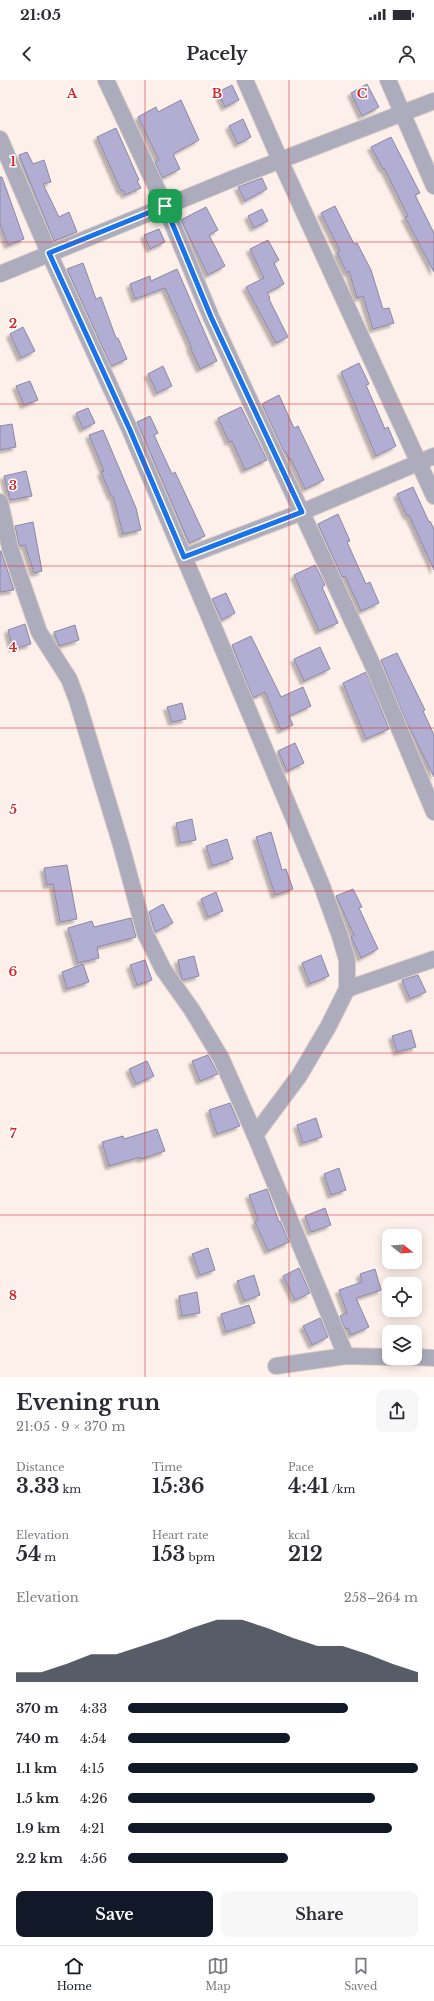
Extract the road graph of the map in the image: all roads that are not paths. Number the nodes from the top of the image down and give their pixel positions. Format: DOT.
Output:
graph roads {
  1 [pos="106,80"];
  2 [pos="245,80"];
  3 [pos="388,80"];
  4 [pos="434,101"];
  5 [pos="404,113"];
  6 [pos="0,139"];
  7 [pos="280,160"];
  8 [pos="434,186"];
  9 [pos="165,206"];
  10 [pos="49,253"];
  11 [pos="0,274"];
  12 [pos="434,456"];
  13 [pos="419,462"];
  14 [pos="434,496"];
  15 [pos="0,502"];
  16 [pos="302,512"];
  17 [pos="184,557"];
  18 [pos="434,810"];
  19 [pos="434,959"];
  20 [pos="347,989"];
  21 [pos="255,1135"];
  22 [pos="346,1356"];
  23 [pos="382,1357"];
  24 [pos="422,1357"];
  25 [pos="434,1358"];
  26 [pos="276,1366"];
  1 -- 9 [label="street"];
  2 -- 7 [label="street"];
  3 -- 5 [label="street"];
  4 -- 5 [label="street"];
  5 -- 7 [label="street"];
  5 -- 8 [label="street"];
  6 -- 10 [label="street"];
  7 -- 9 [label="street"];
  7 -- 13 [label="street"];
  9 -- 10 [label="street"];
  9 -- 16 [label="street"];
  10 -- 11 [label="street"];
  10 -- 17 [label="street"];
  12 -- 13 [label="street"];
  13 -- 14 [label="street"];
  13 -- 16 [label="street"];
  15 -- 21 [label="street"];
  16 -- 17 [label="street"];
  16 -- 18 [label="street"];
  17 -- 20 [label="street"];
  19 -- 20 [label="street"];
  20 -- 21 [label="street"];
  21 -- 22 [label="street"];
  22 -- 23 [label="street"];
  22 -- 26 [label="street"];
  24 -- 25 [label="street"];
}
